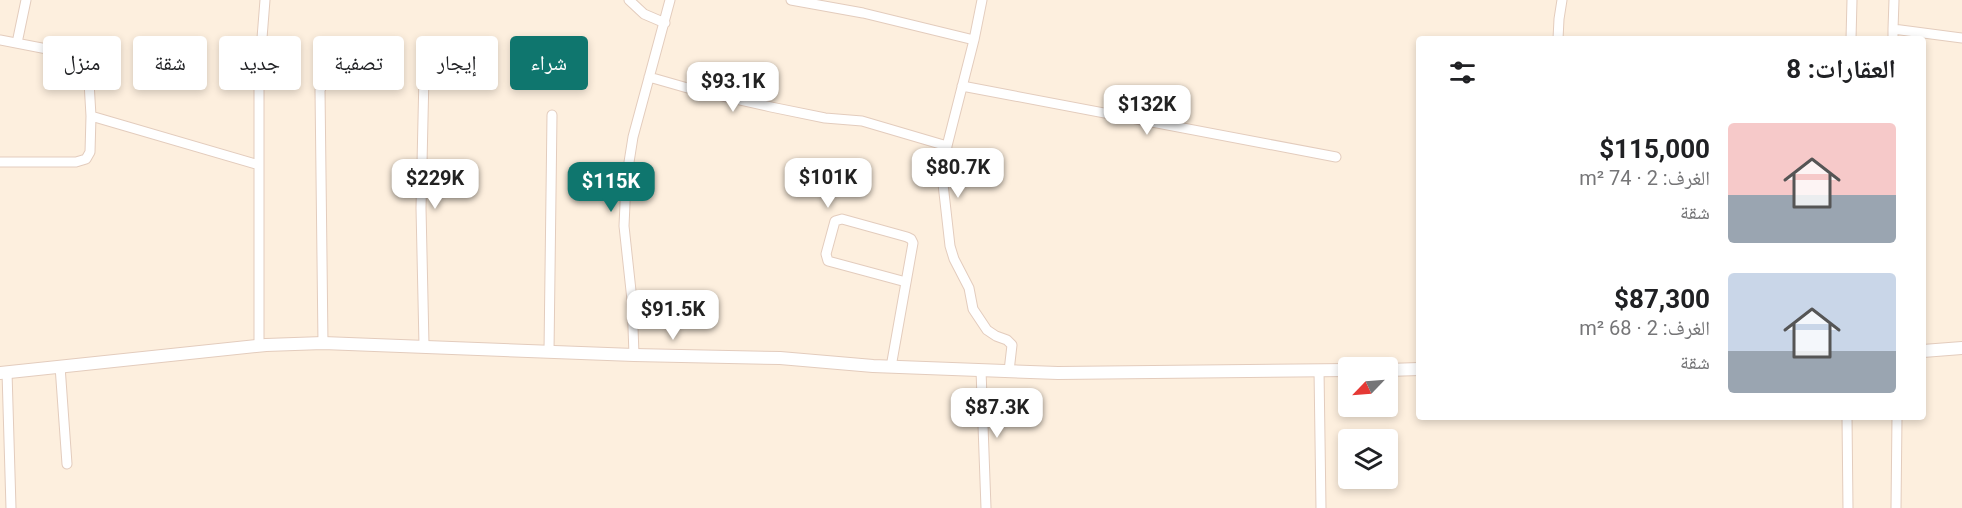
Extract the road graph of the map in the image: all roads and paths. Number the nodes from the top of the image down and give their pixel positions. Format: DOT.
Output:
graph roads {
  1 [pos="26,0"];
  2 [pos="265,0"];
  3 [pos="629,0"];
  4 [pos="670,0"];
  5 [pos="791,0"];
  6 [pos="982,0"];
  7 [pos="1562,0"];
  8 [pos="1852,0"];
  9 [pos="1894,0"];
  10 [pos="665,22"];
  11 [pos="1893,34"];
  12 [pos="1558,36"];
  13 [pos="1851,36"];
  14 [pos="1962,38"];
  15 [pos="0,40"];
  16 [pos="974,40"];
  17 [pos="17,43"];
  18 [pos="650,77"];
  19 [pos="962,86"];
  20 [pos="320,90"];
  21 [pos="424,90"];
  22 [pos="552,115"];
  23 [pos="91,116"];
  24 [pos="947,146"];
  25 [pos="1336,157"];
  26 [pos="0,162"];
  27 [pos="259,165"];
  28 [pos="906,282"];
  29 [pos="323,343"];
  30 [pos="259,345"];
  31 [pos="424,345"];
  32 [pos="1962,348"];
  33 [pos="549,351"];
  34 [pos="1926,351"];
  35 [pos="634,355"];
  36 [pos="60,366"];
  37 [pos="891,367"];
  38 [pos="1416,369"];
  39 [pos="981,370"];
  40 [pos="1319,370"];
  41 [pos="1338,370"];
  42 [pos="1398,370"];
  43 [pos="1009,371"];
  44 [pos="4,373"];
  45 [pos="1847,420"];
  46 [pos="1898,420"];
  47 [pos="67,464"];
  48 [pos="11,508"];
  49 [pos="986,508"];
  50 [pos="1321,508"];
  51 [pos="1848,508"];
  52 [pos="1896,508"];
  1 -- 17 [label="street"];
  2 -- 27 [label="street"];
  3 -- 10 [label="street"];
  4 -- 10 [label="street"];
  5 -- 16 [label="street"];
  6 -- 16 [label="street"];
  7 -- 12 [label="street"];
  8 -- 13 [label="street"];
  9 -- 11 [label="street"];
  10 -- 18 [label="street"];
  11 -- 14 [label="street"];
  15 -- 17 [label="street"];
  16 -- 19 [label="street"];
  17 -- 23 [label="street"];
  18 -- 24 [label="street"];
  18 -- 35 [label="street"];
  19 -- 24 [label="street"];
  19 -- 25 [label="street"];
  20 -- 29 [label="street"];
  21 -- 31 [label="street"];
  22 -- 33 [label="street"];
  23 -- 26 [label="street"];
  23 -- 27 [label="street"];
  24 -- 43 [label="street"];
  27 -- 30 [label="street"];
  28 -- 28 [label="street"];
  28 -- 37 [label="street"];
  29 -- 30 [label="street"];
  29 -- 31 [label="street"];
  30 -- 36 [label="street"];
  31 -- 33 [label="street"];
  32 -- 34 [label="street"];
  33 -- 35 [label="street"];
  35 -- 37 [label="street"];
  36 -- 44 [label="street"];
  36 -- 47 [label="street"];
  37 -- 39 [label="street"];
  38 -- 42 [label="street"];
  39 -- 43 [label="street"];
  39 -- 49 [label="street"];
  40 -- 41 [label="street"];
  40 -- 43 [label="street"];
  40 -- 50 [label="street"];
  44 -- 48 [label="street"];
  45 -- 51 [label="street"];
  46 -- 52 [label="street"];
}
